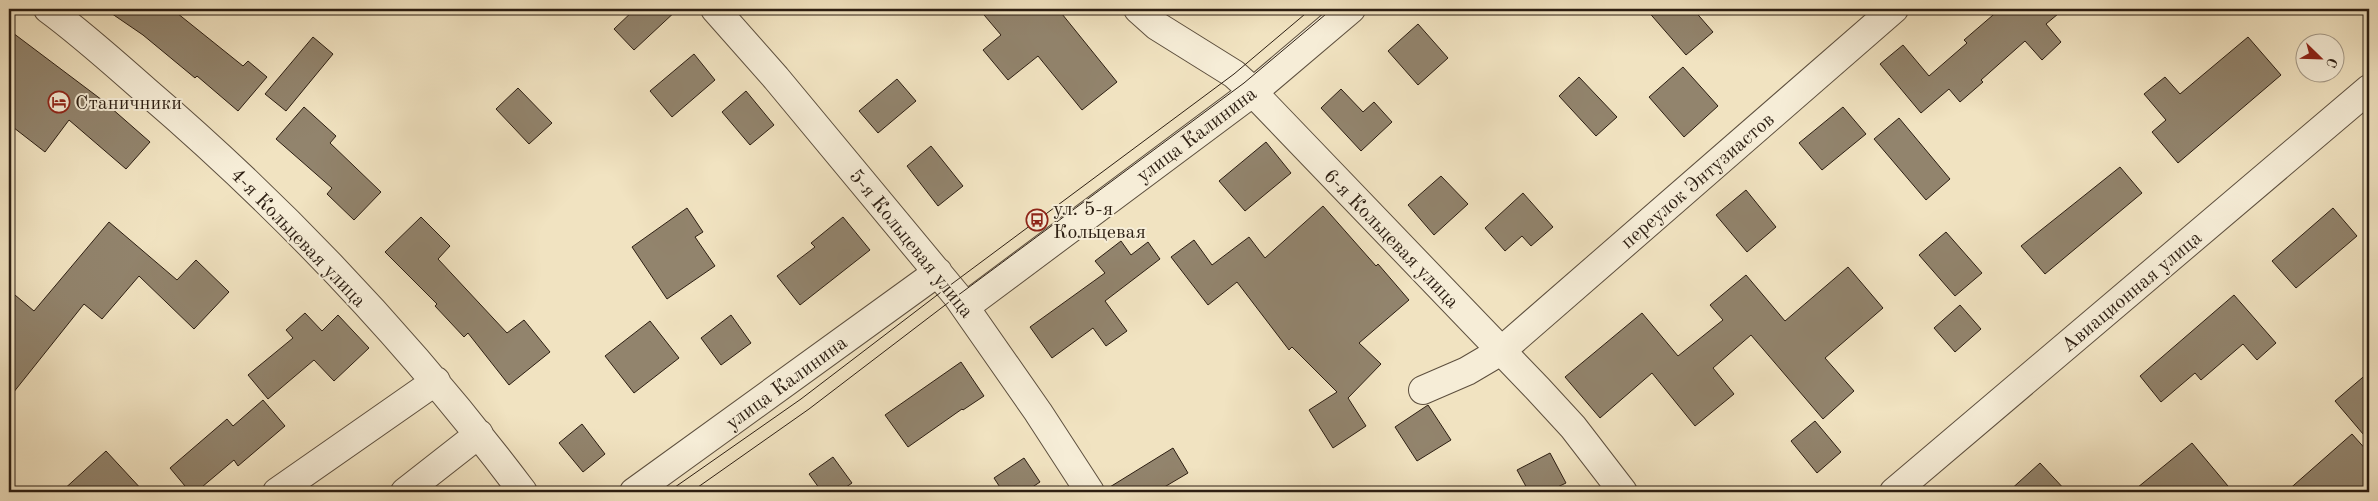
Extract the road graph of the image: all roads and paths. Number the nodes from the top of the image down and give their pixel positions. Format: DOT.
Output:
graph roads {
  1 [pos="48,9"];
  2 [pos="715,9"];
  3 [pos="1138,9"];
  4 [pos="1351,9"];
  5 [pos="1894,9"];
  6 [pos="2369,89"];
  7 [pos="1252,93"];
  8 [pos="938,272"];
  9 [pos="965,307"];
  10 [pos="1500,351"];
  11 [pos="436,381"];
  12 [pos="1423,390"];
  13 [pos="479,434"];
  14 [pos="277,492"];
  15 [pos="405,492"];
  16 [pos="523,492"];
  17 [pos="634,492"];
  18 [pos="1090,492"];
  19 [pos="1623,492"];
  20 [pos="1894,492"];
  1 -- 11 [label="street, 4-я Кольцевая улица"];
  2 -- 8 [label="street, 5-я Кольцевая улица"];
  3 -- 7 [label="street, 6-я Кольцевая улица"];
  4 -- 7 [label="street, улица Калинина"];
  5 -- 10 [label="street, переулок Энтузиастов"];
  6 -- 20 [label="street, Авиационная улица"];
  7 -- 9 [label="street, улица Калинина"];
  7 -- 10 [label="street, 6-я Кольцевая улица"];
  8 -- 9 [label="street, 5-я Кольцевая улица"];
  8 -- 17 [label="street, улица Калинина"];
  9 -- 18 [label="street, 5-я Кольцевая улица"];
  10 -- 12 [label="street, переулок Энтузиастов"];
  10 -- 19 [label="street, 6-я Кольцевая улица"];
  11 -- 13 [label="street, 4-я Кольцевая улица"];
  11 -- 14 [label="street"];
  13 -- 15 [label="street"];
  13 -- 16 [label="street, 4-я Кольцевая улица"];
}
